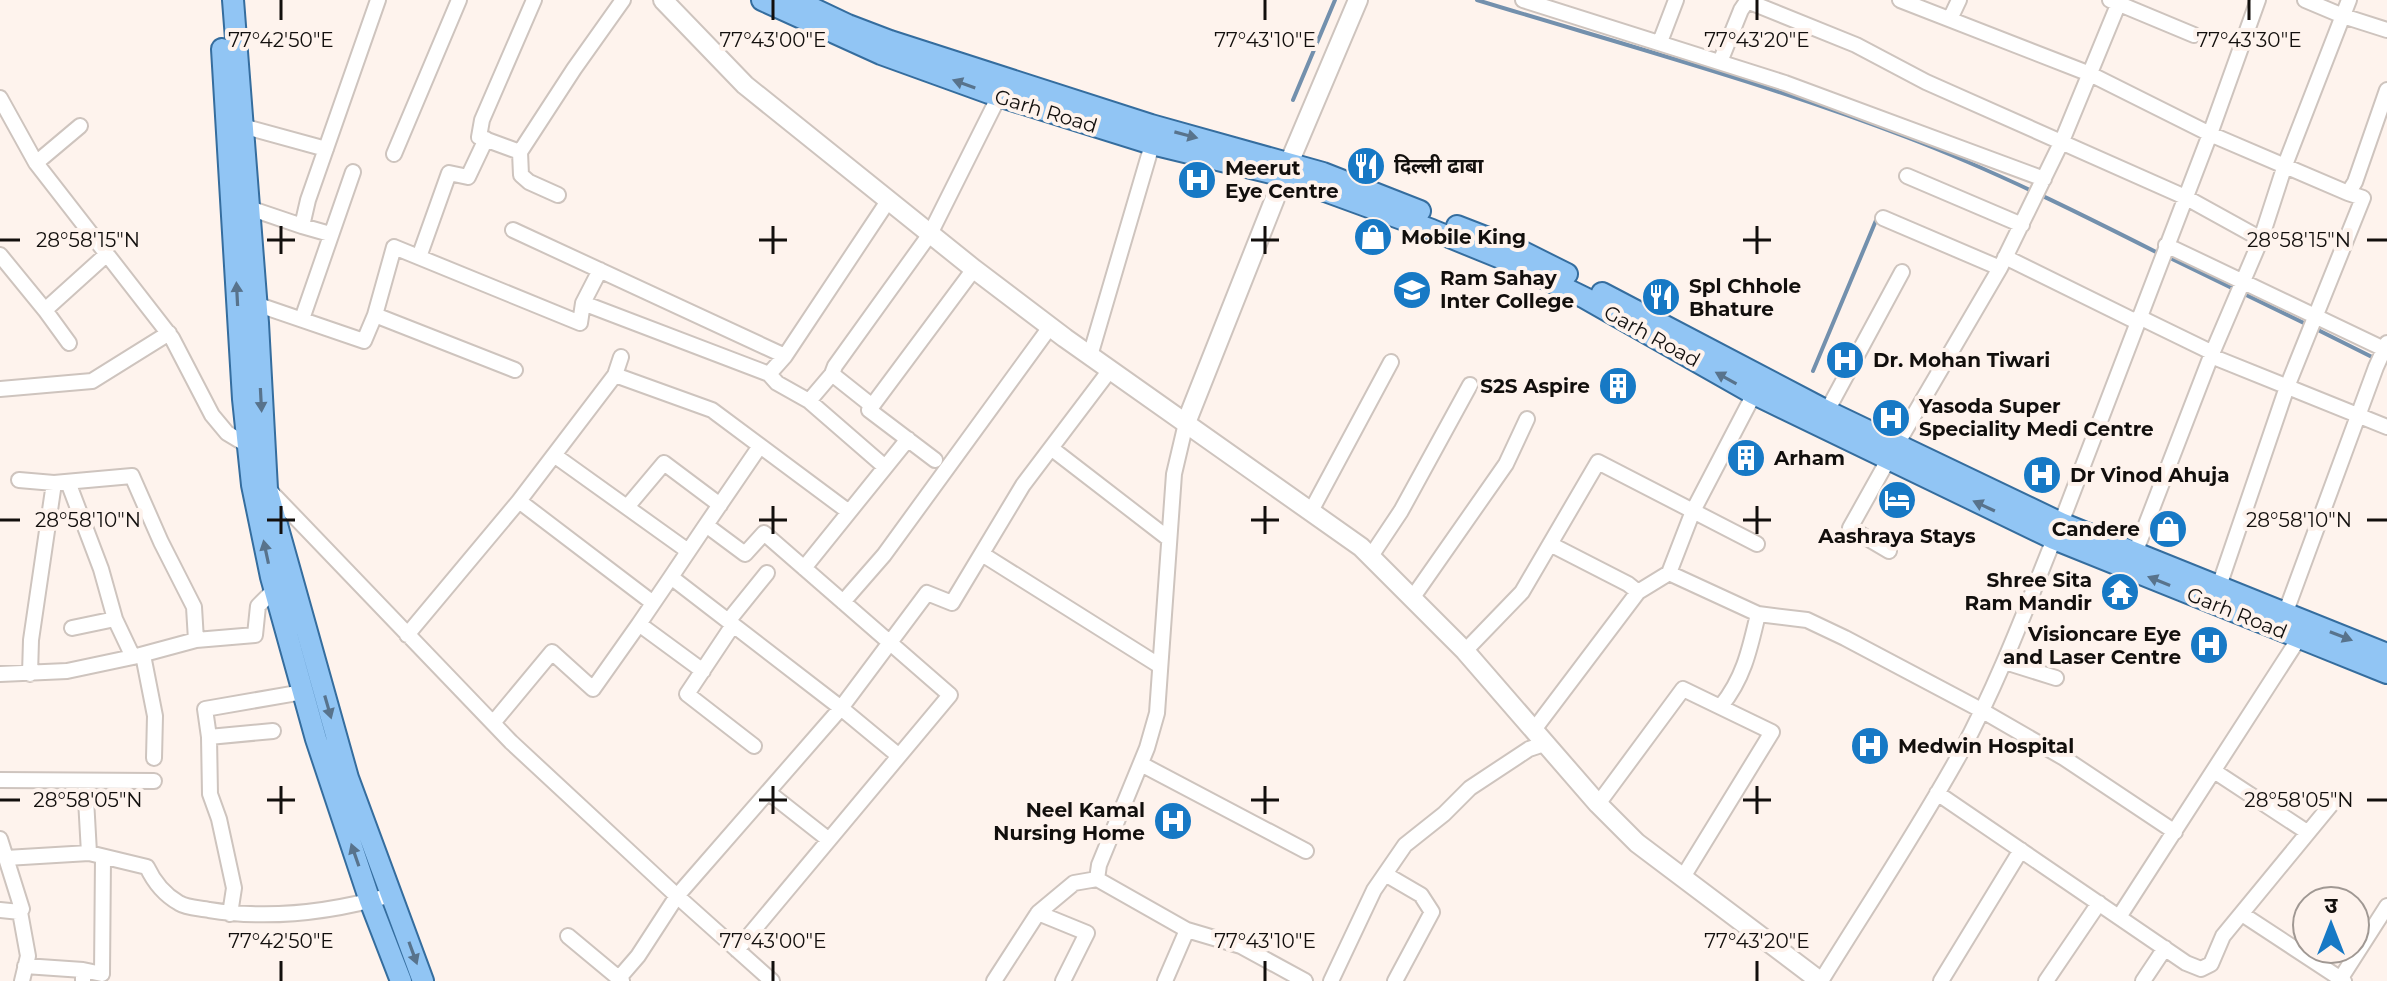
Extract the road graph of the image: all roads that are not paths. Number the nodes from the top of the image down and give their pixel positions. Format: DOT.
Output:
graph roads {
  1 [pos="219,0"];
  2 [pos="233,0"];
  3 [pos="378,0"];
  4 [pos="459,0"];
  5 [pos="534,0"];
  6 [pos="623,0"];
  7 [pos="663,0"];
  8 [pos="762,0"];
  9 [pos="795,0"];
  10 [pos="1523,0"];
  11 [pos="1676,0"];
  12 [pos="1900,0"];
  13 [pos="1959,0"];
  14 [pos="2258,0"];
  15 [pos="2305,0"];
  16 [pos="2349,0"];
  17 [pos="2116,1"];
  18 [pos="1352,2"];
  19 [pos="2343,16"];
  20 [pos="1950,19"];
  21 [pos="2387,30"];
  22 [pos="849,32"];
  23 [pos="2194,35"];
  24 [pos="1660,42"];
  25 [pos="906,54"];
  26 [pos="1720,62"];
  27 [pos="2090,74"];
  28 [pos="2387,90"];
  29 [pos="999,96"];
  30 [pos="0,98"];
  31 [pos="80,126"];
  32 [pos="234,126"];
  33 [pos="2210,134"];
  34 [pos="1155,135"];
  35 [pos="486,139"];
  36 [pos="2062,141"];
  37 [pos="326,149"];
  38 [pos="520,152"];
  39 [pos="394,154"];
  40 [pos="36,163"];
  41 [pos="2285,165"];
  42 [pos="1286,169"];
  43 [pos="353,172"];
  44 [pos="1907,176"];
  45 [pos="2042,183"];
  46 [pos="2348,193"];
  47 [pos="558,195"];
  48 [pos="2185,197"];
  49 [pos="888,201"];
  50 [pos="249,208"];
  51 [pos="1883,218"];
  52 [pos="2022,225"];
  53 [pos="302,226"];
  54 [pos="513,230"];
  55 [pos="330,234"];
  56 [pos="930,234"];
  57 [pos="2261,239"];
  58 [pos="2166,246"];
  59 [pos="107,254"];
  60 [pos="0,255"];
  61 [pos="419,257"];
  62 [pos="2002,263"];
  63 [pos="974,269"];
  64 [pos="600,270"];
  65 [pos="1902,272"];
  66 [pos="2243,283"];
  67 [pos="583,303"];
  68 [pos="256,304"];
  69 [pos="45,310"];
  70 [pos="375,315"];
  71 [pos="302,319"];
  72 [pos="2138,320"];
  73 [pos="2314,322"];
  74 [pos="1050,327"];
  75 [pos="169,333"];
  76 [pos="69,343"];
  77 [pos="2385,349"];
  78 [pos="2212,354"];
  79 [pos="785,356"];
  80 [pos="1090,356"];
  81 [pos="621,357"];
  82 [pos="1391,362"];
  83 [pos="515,370"];
  84 [pos="1110,370"];
  85 [pos="769,374"];
  86 [pos="832,374"];
  87 [pos="615,375"];
  88 [pos="1470,385"];
  89 [pos="1759,385"];
  90 [pos="2287,387"];
  91 [pos="0,389"];
  92 [pos="809,401"];
  93 [pos="869,410"];
  94 [pos="1827,411"];
  95 [pos="2360,414"];
  96 [pos="1527,419"];
  97 [pos="1186,423"];
  98 [pos="2387,427"];
  99 [pos="908,439"];
  100 [pos="255,444"];
  101 [pos="760,446"];
  102 [pos="1051,448"];
  103 [pos="1892,452"];
  104 [pos="554,455"];
  105 [pos="935,460"];
  106 [pos="885,467"];
  107 [pos="19,480"];
  108 [pos="61,482"];
  109 [pos="260,487"];
  110 [pos="519,501"];
  111 [pos="720,505"];
  112 [pos="627,507"];
  113 [pos="1311,511"];
  114 [pos="1693,511"];
  115 [pos="849,512"];
  116 [pos="706,525"];
  117 [pos="2058,531"];
  118 [pos="1169,539"];
  119 [pos="1550,544"];
  120 [pos="1757,544"];
  121 [pos="2092,545"];
  122 [pos="688,551"];
  123 [pos="1889,551"];
  124 [pos="2135,553"];
  125 [pos="982,554"];
  126 [pos="1371,556"];
  127 [pos="804,568"];
  128 [pos="767,573"];
  129 [pos="1669,573"];
  130 [pos="671,577"];
  131 [pos="275,589"];
  132 [pos="1638,592"];
  133 [pos="2216,595"];
  134 [pos="1413,597"];
  135 [pos="843,602"];
  136 [pos="653,603"];
  137 [pos="2255,611"];
  138 [pos="1758,614"];
  139 [pos="2285,614"];
  140 [pos="115,619"];
  141 [pos="639,624"];
  142 [pos="733,625"];
  143 [pos="72,628"];
  144 [pos="2304,630"];
  145 [pos="407,635"];
  146 [pos="196,640"];
  147 [pos="890,643"];
  148 [pos="1465,651"];
  149 [pos="2387,654"];
  150 [pos="138,656"];
  151 [pos="2005,662"];
  152 [pos="1160,666"];
  153 [pos="703,671"];
  154 [pos="2387,673"];
  155 [pos="0,674"];
  156 [pos="30,674"];
  157 [pos="2056,678"];
  158 [pos="307,681"];
  159 [pos="1721,706"];
  160 [pos="841,708"];
  161 [pos="1981,710"];
  162 [pos="493,723"];
  163 [pos="273,731"];
  164 [pos="209,737"];
  165 [pos="1538,737"];
  166 [pos="754,746"];
  167 [pos="899,756"];
  168 [pos="154,758"];
  169 [pos="1141,764"];
  170 [pos="2214,771"];
  171 [pos="0,780"];
  172 [pos="85,781"];
  173 [pos="154,781"];
  174 [pos="768,792"];
  175 [pos="1937,793"];
  176 [pos="2334,801"];
  177 [pos="1598,804"];
  178 [pos="2175,832"];
  179 [pos="2307,832"];
  180 [pos="0,839"];
  181 [pos="829,840"];
  182 [pos="2021,850"];
  183 [pos="1306,851"];
  184 [pos="96,855"];
  185 [pos="6,858"];
  186 [pos="1385,874"];
  187 [pos="1683,877"];
  188 [pos="1097,879"];
  189 [pos="391,895"];
  190 [pos="677,896"];
  191 [pos="370,901"];
  192 [pos="2099,903"];
  193 [pos="2387,906"];
  194 [pos="0,910"];
  195 [pos="20,912"];
  196 [pos="1038,913"];
  197 [pos="230,914"];
  198 [pos="2242,914"];
  199 [pos="2119,917"];
  200 [pos="1187,930"];
  201 [pos="568,936"];
  202 [pos="2165,948"];
  203 [pos="737,950"];
  204 [pos="25,966"];
  205 [pos="83,976"];
  206 [pos="620,980"];
  207 [pos="2341,980"];
  208 [pos="22,981"];
  209 [pos="401,981"];
  210 [pos="423,981"];
  211 [pos="772,981"];
  212 [pos="994,981"];
  213 [pos="1063,981"];
  214 [pos="1165,981"];
  215 [pos="1305,981"];
  216 [pos="1331,981"];
  217 [pos="1395,981"];
  218 [pos="1821,981"];
  219 [pos="1941,981"];
  220 [pos="2046,981"];
  221 [pos="2143,981"];
  1 -- 32 [label="main road"];
  2 -- 32 [label="main road"];
  3 -- 37 [label="street"];
  4 -- 39 [label="street"];
  5 -- 35 [label="street"];
  6 -- 38 [label="street"];
  7 -- 49 [label="street"];
  8 -- 22 [label="main road, Garh Road"];
  9 -- 22 [label="main road, Garh Road"];
  10 -- 24 [label="street"];
  11 -- 24 [label="street"];
  12 -- 20 [label="street"];
  13 -- 20 [label="street"];
  14 -- 33 [label="street"];
  15 -- 19 [label="street"];
  16 -- 19 [label="street"];
  17 -- 23 [label="street"];
  17 -- 27 [label="street"];
  18 -- 42 [label="street"];
  19 -- 21 [label="street"];
  19 -- 41 [label="street"];
  20 -- 27 [label="street"];
  22 -- 25 [label="main road, Garh Road"];
  24 -- 26 [label="street"];
  29 -- 25 [label="main road, Garh Road, one-way"];
  25 -- 34 [label="main road, Garh Road"];
  26 -- 36 [label="street"];
  26 -- 45 [label="street"];
  27 -- 33 [label="street"];
  27 -- 36 [label="street"];
  28 -- 46 [label="street"];
  29 -- 34 [label="main road, Garh Road"];
  29 -- 56 [label="street"];
  30 -- 40 [label="street"];
  31 -- 40 [label="street"];
  32 -- 37 [label="street"];
  32 -- 50 [label="main road"];
  100 -- 32 [label="main road, one-way"];
  33 -- 41 [label="street"];
  33 -- 48 [label="street"];
  34 -- 42 [label="main road, Garh Road"];
  34 -- 80 [label="street"];
  35 -- 38 [label="street"];
  35 -- 61 [label="street"];
  36 -- 45 [label="street"];
  36 -- 48 [label="street"];
  37 -- 53 [label="street"];
  38 -- 47 [label="street"];
  40 -- 59 [label="street"];
  41 -- 46 [label="street"];
  41 -- 57 [label="street"];
  42 -- 89 [label="main road, Garh Road"];
  42 -- 97 [label="street"];
  43 -- 55 [label="street"];
  44 -- 52 [label="street"];
  45 -- 52 [label="street"];
  46 -- 73 [label="street"];
  48 -- 57 [label="street"];
  48 -- 58 [label="street"];
  49 -- 56 [label="street"];
  49 -- 79 [label="street"];
  50 -- 53 [label="street"];
  50 -- 68 [label="main road"];
  51 -- 62 [label="street"];
  52 -- 62 [label="street"];
  53 -- 55 [label="street"];
  54 -- 64 [label="street"];
  55 -- 71 [label="street"];
  56 -- 63 [label="street"];
  56 -- 86 [label="street"];
  57 -- 66 [label="street"];
  58 -- 66 [label="street"];
  58 -- 72 [label="street"];
  59 -- 69 [label="street"];
  59 -- 75 [label="street"];
  60 -- 69 [label="street"];
  61 -- 67 [label="street"];
  61 -- 70 [label="street"];
  62 -- 72 [label="street"];
  62 -- 103 [label="street"];
  63 -- 74 [label="street"];
  63 -- 93 [label="street"];
  64 -- 67 [label="street"];
  64 -- 79 [label="street"];
  65 -- 94 [label="street"];
  66 -- 73 [label="street"];
  66 -- 78 [label="street"];
  67 -- 85 [label="street"];
  68 -- 71 [label="street"];
  68 -- 100 [label="main road, one-way"];
  69 -- 76 [label="street"];
  70 -- 71 [label="street"];
  70 -- 83 [label="street"];
  72 -- 78 [label="street"];
  72 -- 117 [label="street"];
  73 -- 77 [label="street"];
  73 -- 90 [label="street"];
  74 -- 80 [label="street"];
  74 -- 135 [label="street"];
  75 -- 91 [label="street"];
  75 -- 100 [label="street"];
  77 -- 95 [label="street"];
  78 -- 90 [label="street"];
  78 -- 124 [label="street"];
  79 -- 85 [label="street"];
  80 -- 84 [label="street"];
  81 -- 87 [label="street"];
  82 -- 113 [label="street"];
  84 -- 97 [label="street"];
  84 -- 102 [label="street"];
  85 -- 92 [label="street"];
  86 -- 92 [label="street"];
  86 -- 93 [label="street"];
  87 -- 101 [label="street"];
  87 -- 104 [label="street"];
  88 -- 126 [label="street"];
  89 -- 94 [label="main road, Garh Road"];
  89 -- 103 [label="main road, Garh Road"];
  89 -- 114 [label="street"];
  90 -- 95 [label="street"];
  90 -- 133 [label="street"];
  92 -- 106 [label="street"];
  93 -- 99 [label="street"];
  94 -- 103 [label="main road, Garh Road"];
  95 -- 98 [label="street"];
  95 -- 139 [label="street"];
  96 -- 134 [label="street"];
  97 -- 113 [label="street"];
  97 -- 118 [label="street"];
  99 -- 105 [label="street"];
  99 -- 106 [label="street"];
  100 -- 109 [label="main road"];
  101 -- 111 [label="street"];
  101 -- 115 [label="street"];
  102 -- 118 [label="street"];
  102 -- 125 [label="street"];
  103 -- 117 [label="main road, Garh Road"];
  103 -- 123 [label="street"];
  104 -- 110 [label="street"];
  104 -- 112 [label="street"];
  106 -- 115 [label="street"];
  107 -- 108 [label="street"];
  108 -- 140 [label="street"];
  108 -- 146 [label="street"];
  108 -- 156 [label="street"];
  131 -- 109 [label="main road, one-way"];
  109 -- 145 [label="street"];
  109 -- 158 [label="main road"];
  110 -- 136 [label="street"];
  110 -- 145 [label="street"];
  111 -- 112 [label="street"];
  111 -- 116 [label="street"];
  112 -- 122 [label="street"];
  113 -- 126 [label="street"];
  114 -- 119 [label="street"];
  114 -- 120 [label="street"];
  114 -- 129 [label="street"];
  115 -- 127 [label="street"];
  116 -- 122 [label="street"];
  116 -- 127 [label="street"];
  117 -- 121 [label="main road, Garh Road"];
  117 -- 151 [label="street"];
  118 -- 152 [label="street"];
  119 -- 132 [label="street"];
  119 -- 148 [label="street"];
  121 -- 124 [label="main road, Garh Road"];
  133 -- 121 [label="main road, Garh Road, one-way"];
  122 -- 130 [label="street"];
  124 -- 133 [label="main road, Garh Road"];
  125 -- 147 [label="street"];
  125 -- 152 [label="street"];
  126 -- 134 [label="street"];
  127 -- 135 [label="street"];
  128 -- 142 [label="street"];
  129 -- 132 [label="street"];
  129 -- 138 [label="street"];
  130 -- 136 [label="street"];
  130 -- 142 [label="street"];
  131 -- 146 [label="street"];
  131 -- 158 [label="main road"];
  132 -- 165 [label="street"];
  133 -- 137 [label="main road, Garh Road"];
  134 -- 148 [label="street"];
  135 -- 147 [label="street"];
  136 -- 141 [label="street"];
  137 -- 139 [label="main road, Garh Road"];
  137 -- 144 [label="main road, Garh Road"];
  138 -- 159 [label="street"];
  138 -- 161 [label="street"];
  139 -- 144 [label="main road, Garh Road"];
  140 -- 143 [label="street"];
  140 -- 150 [label="street"];
  141 -- 153 [label="street"];
  141 -- 162 [label="street"];
  142 -- 153 [label="street"];
  142 -- 160 [label="street"];
  144 -- 149 [label="main road, Garh Road, one-way"];
  144 -- 154 [label="main road, Garh Road"];
  144 -- 170 [label="street"];
  145 -- 162 [label="street"];
  146 -- 150 [label="street"];
  147 -- 160 [label="street"];
  147 -- 167 [label="street"];
  148 -- 165 [label="street"];
  150 -- 156 [label="street"];
  150 -- 168 [label="street"];
  151 -- 157 [label="street"];
  151 -- 161 [label="street"];
  152 -- 169 [label="street"];
  153 -- 166 [label="street"];
  155 -- 156 [label="street"];
  158 -- 164 [label="street"];
  158 -- 189 [label="main road, one-way"];
  191 -- 158 [label="main road, one-way"];
  159 -- 177 [label="street"];
  159 -- 187 [label="street"];
  160 -- 167 [label="street"];
  160 -- 174 [label="street"];
  161 -- 175 [label="street"];
  161 -- 178 [label="street"];
  162 -- 190 [label="street"];
  163 -- 164 [label="street"];
  164 -- 197 [label="street"];
  165 -- 177 [label="street"];
  165 -- 186 [label="street"];
  167 -- 181 [label="street"];
  169 -- 183 [label="street"];
  169 -- 188 [label="street"];
  170 -- 178 [label="street"];
  170 -- 179 [label="street"];
  171 -- 172 [label="street"];
  172 -- 173 [label="street"];
  172 -- 184 [label="street"];
  174 -- 181 [label="street"];
  174 -- 190 [label="street"];
  175 -- 182 [label="street"];
  175 -- 218 [label="street"];
  176 -- 179 [label="street"];
  177 -- 187 [label="street"];
  178 -- 199 [label="street"];
  179 -- 198 [label="street"];
  180 -- 185 [label="street"];
  181 -- 203 [label="street"];
  182 -- 192 [label="street"];
  182 -- 219 [label="street"];
  184 -- 185 [label="street"];
  184 -- 197 [label="street"];
  184 -- 205 [label="street"];
  185 -- 195 [label="street"];
  186 -- 216 [label="street"];
  186 -- 217 [label="street"];
  187 -- 218 [label="street"];
  188 -- 196 [label="street"];
  188 -- 200 [label="street"];
  189 -- 191 [label="street"];
  189 -- 210 [label="main road, one-way"];
  190 -- 203 [label="street"];
  190 -- 206 [label="street"];
  191 -- 197 [label="street"];
  191 -- 209 [label="main road"];
  192 -- 199 [label="street"];
  192 -- 220 [label="street"];
  193 -- 207 [label="street"];
  194 -- 195 [label="street"];
  195 -- 204 [label="street"];
  196 -- 212 [label="street"];
  196 -- 213 [label="street"];
  198 -- 202 [label="street"];
  198 -- 207 [label="street"];
  199 -- 202 [label="street"];
  200 -- 214 [label="street"];
  200 -- 215 [label="street"];
  201 -- 206 [label="street"];
  202 -- 221 [label="street"];
  203 -- 211 [label="street"];
  204 -- 205 [label="street"];
  204 -- 208 [label="street"];
}
